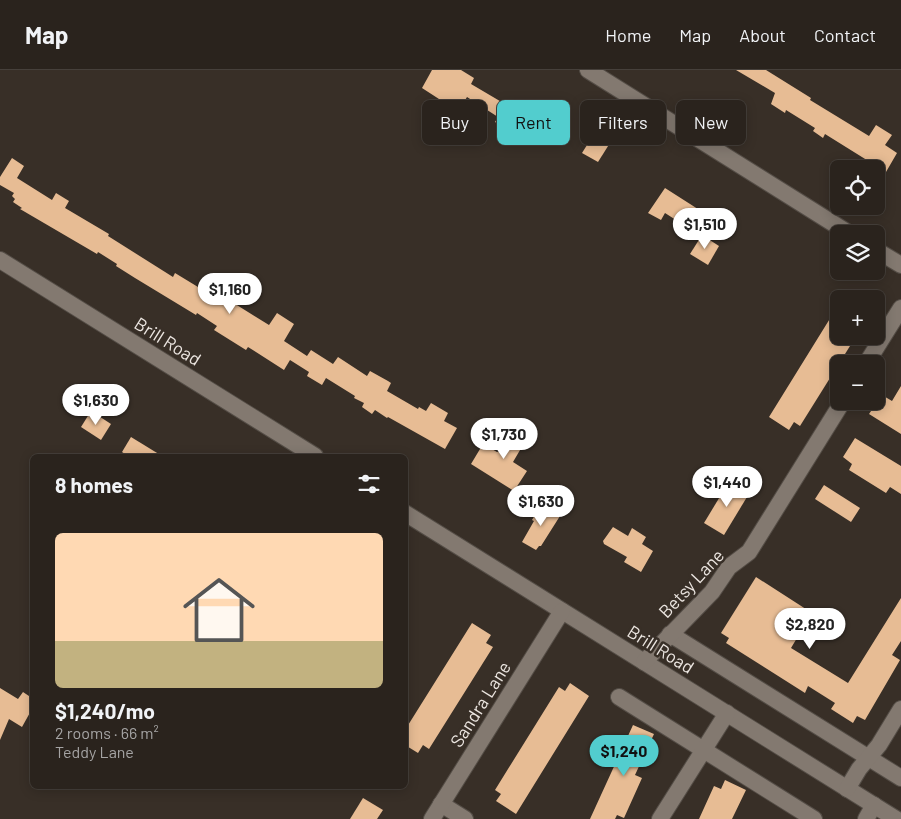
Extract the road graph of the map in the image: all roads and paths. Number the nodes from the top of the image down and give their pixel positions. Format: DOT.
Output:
graph roads {
  1 [pos="588,70"];
  2 [pos="836,225"];
  3 [pos="885,255"];
  4 [pos="0,260"];
  5 [pos="901,265"];
  6 [pos="899,315"];
  7 [pos="872,355"];
  8 [pos="837,410"];
  9 [pos="312,454"];
  10 [pos="408,515"];
  11 [pos="562,611"];
  12 [pos="670,634"];
  13 [pos="644,662"];
  14 [pos="619,697"];
  15 [pos="901,709"];
  16 [pos="727,713"];
  17 [pos="704,750"];
  18 [pos="869,758"];
  19 [pos="901,778"];
  20 [pos="847,789"];
  21 [pos="441,804"];
  22 [pos="870,812"];
  23 [pos="432,819"];
  24 [pos="465,819"];
  25 [pos="660,819"];
  26 [pos="814,819"];
  27 [pos="896,819"];
  1 -- 2 [label="street"];
  3 -- 5 [label="street"];
  4 -- 9 [label="street, Brill Road"];
  6 -- 7 [label="street"];
  8 -- 12 [label="street, Betsy Lane"];
  10 -- 11 [label="street, Brill Road"];
  11 -- 13 [label="street, Brill Road"];
  11 -- 21 [label="street, Sandra Lane"];
  12 -- 13 [label="street, Betsy Lane"];
  12 -- 18 [label="street"];
  13 -- 16 [label="street, Brill Road"];
  14 -- 17 [label="street"];
  15 -- 18 [label="street"];
  16 -- 17 [label="street"];
  16 -- 20 [label="street, Brill Road"];
  17 -- 25 [label="street"];
  17 -- 26 [label="street"];
  18 -- 19 [label="street"];
  18 -- 20 [label="street"];
  20 -- 22 [label="street, Brill Road"];
  21 -- 23 [label="street, Sandra Lane"];
  21 -- 24 [label="street"];
  22 -- 27 [label="street, Brill Road"];
}
